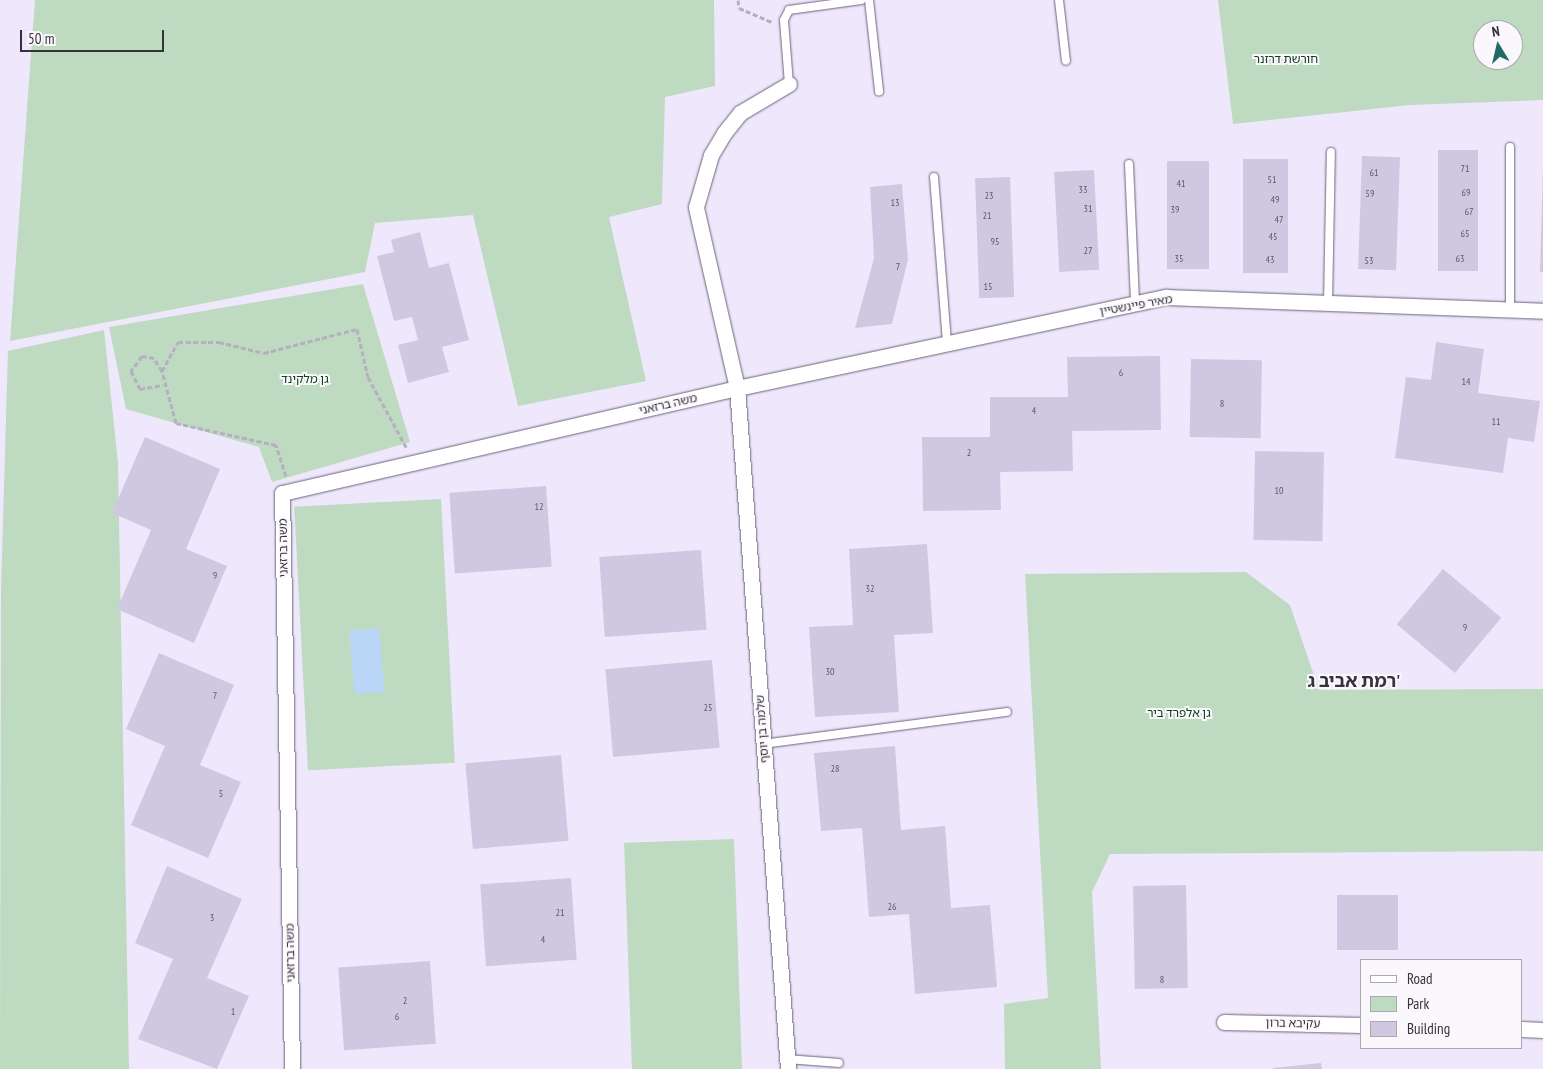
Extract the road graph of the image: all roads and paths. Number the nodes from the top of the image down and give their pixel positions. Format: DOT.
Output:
graph roads {
  1 [pos="738,0"];
  2 [pos="861,0"];
  3 [pos="869,0"];
  4 [pos="1059,0"];
  5 [pos="784,27"];
  6 [pos="1066,61"];
  7 [pos="789,84"];
  8 [pos="879,91"];
  9 [pos="1510,147"];
  10 [pos="1330,152"];
  11 [pos="1129,164"];
  12 [pos="934,178"];
  13 [pos="1135,303"];
  14 [pos="1328,303"];
  15 [pos="1510,310"];
  16 [pos="1543,311"];
  17 [pos="946,344"];
  18 [pos="162,371"];
  19 [pos="163,385"];
  20 [pos="737,388"];
  21 [pos="417,461"];
  22 [pos="292,491"];
  23 [pos="1007,712"];
  24 [pos="763,744"];
  25 [pos="1224,1022"];
  26 [pos="1360,1025"];
  27 [pos="1523,1029"];
  28 [pos="1543,1030"];
  29 [pos="839,1063"];
  30 [pos="787,1064"];
  31 [pos="292,1069"];
  1 -- 5 [label="path"];
  2 -- 5 [label="lane"];
  3 -- 8 [label="lane"];
  4 -- 6 [label="lane"];
  5 -- 7 [label="lane"];
  7 -- 20 [label="street, שלמה בן יוסף"];
  9 -- 15 [label="lane"];
  10 -- 14 [label="lane"];
  11 -- 13 [label="lane"];
  12 -- 17 [label="lane"];
  13 -- 14 [label="street, מאיר פיינשטיין"];
  13 -- 17 [label="street, מאיר פיינשטיין"];
  14 -- 15 [label="street, מאיר פיינשטיין"];
  15 -- 16 [label="street, מאיר פיינשטיין"];
  17 -- 20 [label="street, מאיר פיינשטיין"];
  18 -- 19 [label="path"];
  18 -- 19 [label="path"];
  18 -- 21 [label="path"];
  19 -- 22 [label="path"];
  20 -- 21 [label="street, משה ברזאני"];
  20 -- 24 [label="street, שלמה בן יוסף"];
  21 -- 22 [label="street, משה ברזאני"];
  22 -- 31 [label="street, משה ברזאני"];
  23 -- 24 [label="lane"];
  24 -- 30 [label="street, שלמה בן יוסף"];
  25 -- 26 [label="street, עקיבא ברון"];
  27 -- 28 [label="street"];
  29 -- 30 [label="lane"];
}
